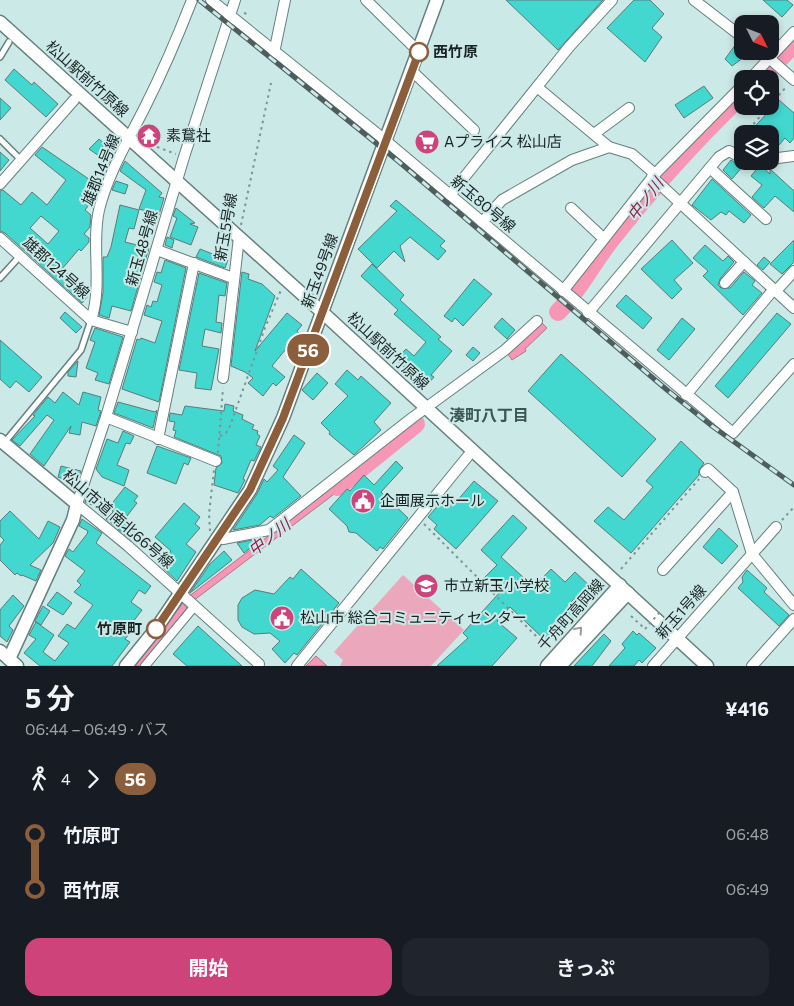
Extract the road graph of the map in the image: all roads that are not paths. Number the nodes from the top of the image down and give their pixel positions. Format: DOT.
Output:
graph roads {
  1 [pos="192,0"];
  2 [pos="211,0"];
  3 [pos="236,0"];
  4 [pos="286,0"];
  5 [pos="366,0"];
  6 [pos="437,0"];
  7 [pos="612,0"];
  8 [pos="694,0"];
  9 [pos="230,17"];
  10 [pos="0,22"];
  11 [pos="734,31"];
  12 [pos="794,32"];
  13 [pos="8,37"];
  14 [pos="419,52"];
  15 [pos="274,53"];
  16 [pos="0,57"];
  17 [pos="772,60"];
  18 [pos="775,63"];
  19 [pos="764,70"];
  20 [pos="412,71"];
  21 [pos="794,80"];
  22 [pos="537,87"];
  23 [pos="734,95"];
  24 [pos="76,97"];
  25 [pos="629,108"];
  26 [pos="474,130"];
  27 [pos="594,134"];
  28 [pos="0,139"];
  29 [pos="385,140"];
  30 [pos="127,143"];
  31 [pos="609,147"];
  32 [pos="734,154"];
  33 [pos="794,156"];
  34 [pos="779,158"];
  35 [pos="20,159"];
  36 [pos="710,168"];
  37 [pos="656,179"];
  38 [pos="0,184"];
  39 [pos="176,186"];
  40 [pos="450,195"];
  41 [pos="681,203"];
  42 [pos="571,208"];
  43 [pos="766,219"];
  44 [pos="482,222"];
  45 [pos="0,238"];
  46 [pos="604,238"];
  47 [pos="238,242"];
  48 [pos="157,250"];
  49 [pos="20,256"];
  50 [pos="744,262"];
  51 [pos="194,264"];
  52 [pos="794,271"];
  53 [pos="0,278"];
  54 [pos="233,278"];
  55 [pos="725,283"];
  56 [pos="775,290"];
  57 [pos="567,295"];
  58 [pos="794,308"];
  59 [pos="588,313"];
  60 [pos="320,316"];
  61 [pos="91,320"];
  62 [pos="537,321"];
  63 [pos="132,332"];
  64 [pos="794,364"];
  65 [pos="223,378"];
  66 [pos="686,395"];
  67 [pos="423,410"];
  68 [pos="106,417"];
  69 [pos="158,439"];
  70 [pos="1,445"];
  71 [pos="471,453"];
  72 [pos="216,461"];
  73 [pos="706,470"];
  74 [pos="731,491"];
  75 [pos="77,504"];
  76 [pos="776,527"];
  77 [pos="218,537"];
  78 [pos="752,554"];
  79 [pos="663,570"];
  80 [pos="621,592"];
  81 [pos="188,601"];
  82 [pos="794,606"];
  83 [pos="794,619"];
  84 [pos="675,642"];
  85 [pos="8,660"];
  86 [pos="259,664"];
  87 [pos="126,666"];
  88 [pos="145,666"];
  89 [pos="297,666"];
  90 [pos="547,666"];
  91 [pos="560,666"];
  92 [pos="653,666"];
  93 [pos="695,666"];
  94 [pos="707,666"];
  95 [pos="752,666"];
  1 -- 30 [label="street, 雄郡14号線"];
  2 -- 9 [label="street, 新玉80号線"];
  3 -- 9 [label="street, 新玉48号線"];
  4 -- 15 [label="street"];
  5 -- 14 [label="street"];
  6 -- 14 [label="street, 新玉49号線"];
  7 -- 22 [label="street"];
  8 -- 11 [label="street"];
  9 -- 15 [label="street, 新玉80号線"];
  9 -- 39 [label="street, 新玉48号線"];
  10 -- 13 [label="street, 松山駅前竹原線"];
  12 -- 18 [label="street"];
  13 -- 16 [label="lane"];
  13 -- 24 [label="street, 松山駅前竹原線"];
  14 -- 20 [label="street, 新玉49号線"];
  15 -- 29 [label="street, 新玉80号線"];
  17 -- 18 [label="street"];
  18 -- 19 [label="street"];
  18 -- 21 [label="street"];
  20 -- 26 [label="street"];
  20 -- 29 [label="street, 新玉49号線"];
  22 -- 27 [label="street"];
  22 -- 40 [label="street"];
  23 -- 37 [label="street"];
  24 -- 30 [label="street, 松山駅前竹原線"];
  24 -- 35 [label="street"];
  25 -- 27 [label="street"];
  27 -- 31 [label="street"];
  28 -- 35 [label="lane"];
  29 -- 40 [label="street, 新玉80号線"];
  29 -- 60 [label="street, 新玉49号線"];
  30 -- 39 [label="street, 松山駅前竹原線"];
  30 -- 61 [label="street, 雄郡14号線"];
  31 -- 37 [label="street"];
  31 -- 44 [label="street"];
  32 -- 36 [label="street"];
  33 -- 34 [label="street"];
  35 -- 38 [label="street"];
  36 -- 41 [label="street"];
  36 -- 43 [label="street"];
  37 -- 41 [label="street"];
  37 -- 46 [label="street"];
  39 -- 47 [label="street, 松山駅前竹原線"];
  39 -- 48 [label="street, 新玉48号線"];
  40 -- 44 [label="street, 新玉80号線"];
  41 -- 50 [label="street"];
  41 -- 59 [label="street"];
  42 -- 46 [label="street"];
  44 -- 57 [label="street, 新玉80号線"];
  45 -- 49 [label="street, 雄郡124号線"];
  46 -- 57 [label="street"];
  47 -- 54 [label="street, 新玉5号線"];
  47 -- 60 [label="street, 松山駅前竹原線"];
  47 -- 60 [label="street, 松山駅前竹原線"];
  48 -- 51 [label="street"];
  48 -- 63 [label="street, 新玉48号線"];
  49 -- 53 [label="lane"];
  49 -- 61 [label="street, 雄郡124号線"];
  50 -- 55 [label="street"];
  50 -- 56 [label="street"];
  51 -- 54 [label="street"];
  51 -- 69 [label="street"];
  52 -- 56 [label="street"];
  54 -- 65 [label="street, 新玉5号線"];
  56 -- 58 [label="street"];
  56 -- 66 [label="street"];
  57 -- 59 [label="street, 新玉80号線"];
  59 -- 66 [label="street, 新玉80号線"];
  60 -- 67 [label="street, 松山駅前竹原線"];
  60 -- 77 [label="street, 新玉49号線"];
  61 -- 63 [label="street"];
  61 -- 70 [label="lane"];
  62 -- 67 [label="street"];
  63 -- 68 [label="street, 新玉48号線"];
  64 -- 66 [label="street, 新玉80号線"];
  67 -- 71 [label="street, 松山駅前竹原線"];
  67 -- 77 [label="street"];
  68 -- 69 [label="street"];
  68 -- 75 [label="street, 新玉48号線"];
  69 -- 72 [label="street"];
  70 -- 75 [label="street, 松山市道 南北66号線"];
  71 -- 80 [label="street, 松山駅前竹原線"];
  71 -- 89 [label="street"];
  73 -- 74 [label="street"];
  74 -- 78 [label="street"];
  74 -- 79 [label="street"];
  75 -- 81 [label="street, 松山市道 南北66号線"];
  75 -- 85 [label="street"];
  76 -- 78 [label="street, 新玉1号線"];
  77 -- 81 [label="street, 新玉49号線"];
  78 -- 82 [label="street"];
  78 -- 84 [label="street, 新玉1号線"];
  80 -- 84 [label="street, 松山駅前竹原線"];
  90 -- 80 [label="street, 千舟町高岡線, one-way"];
  80 -- 91 [label="street, 千舟町高岡線"];
  81 -- 86 [label="street, 松山市道 南北66号線"];
  81 -- 87 [label="street, 新玉49号線"];
  81 -- 88 [label="street"];
  83 -- 95 [label="street"];
  84 -- 92 [label="street, 新玉1号線"];
  84 -- 93 [label="street, 松山駅前竹原線"];
  84 -- 94 [label="street, 松山駅前竹原線"];
}
